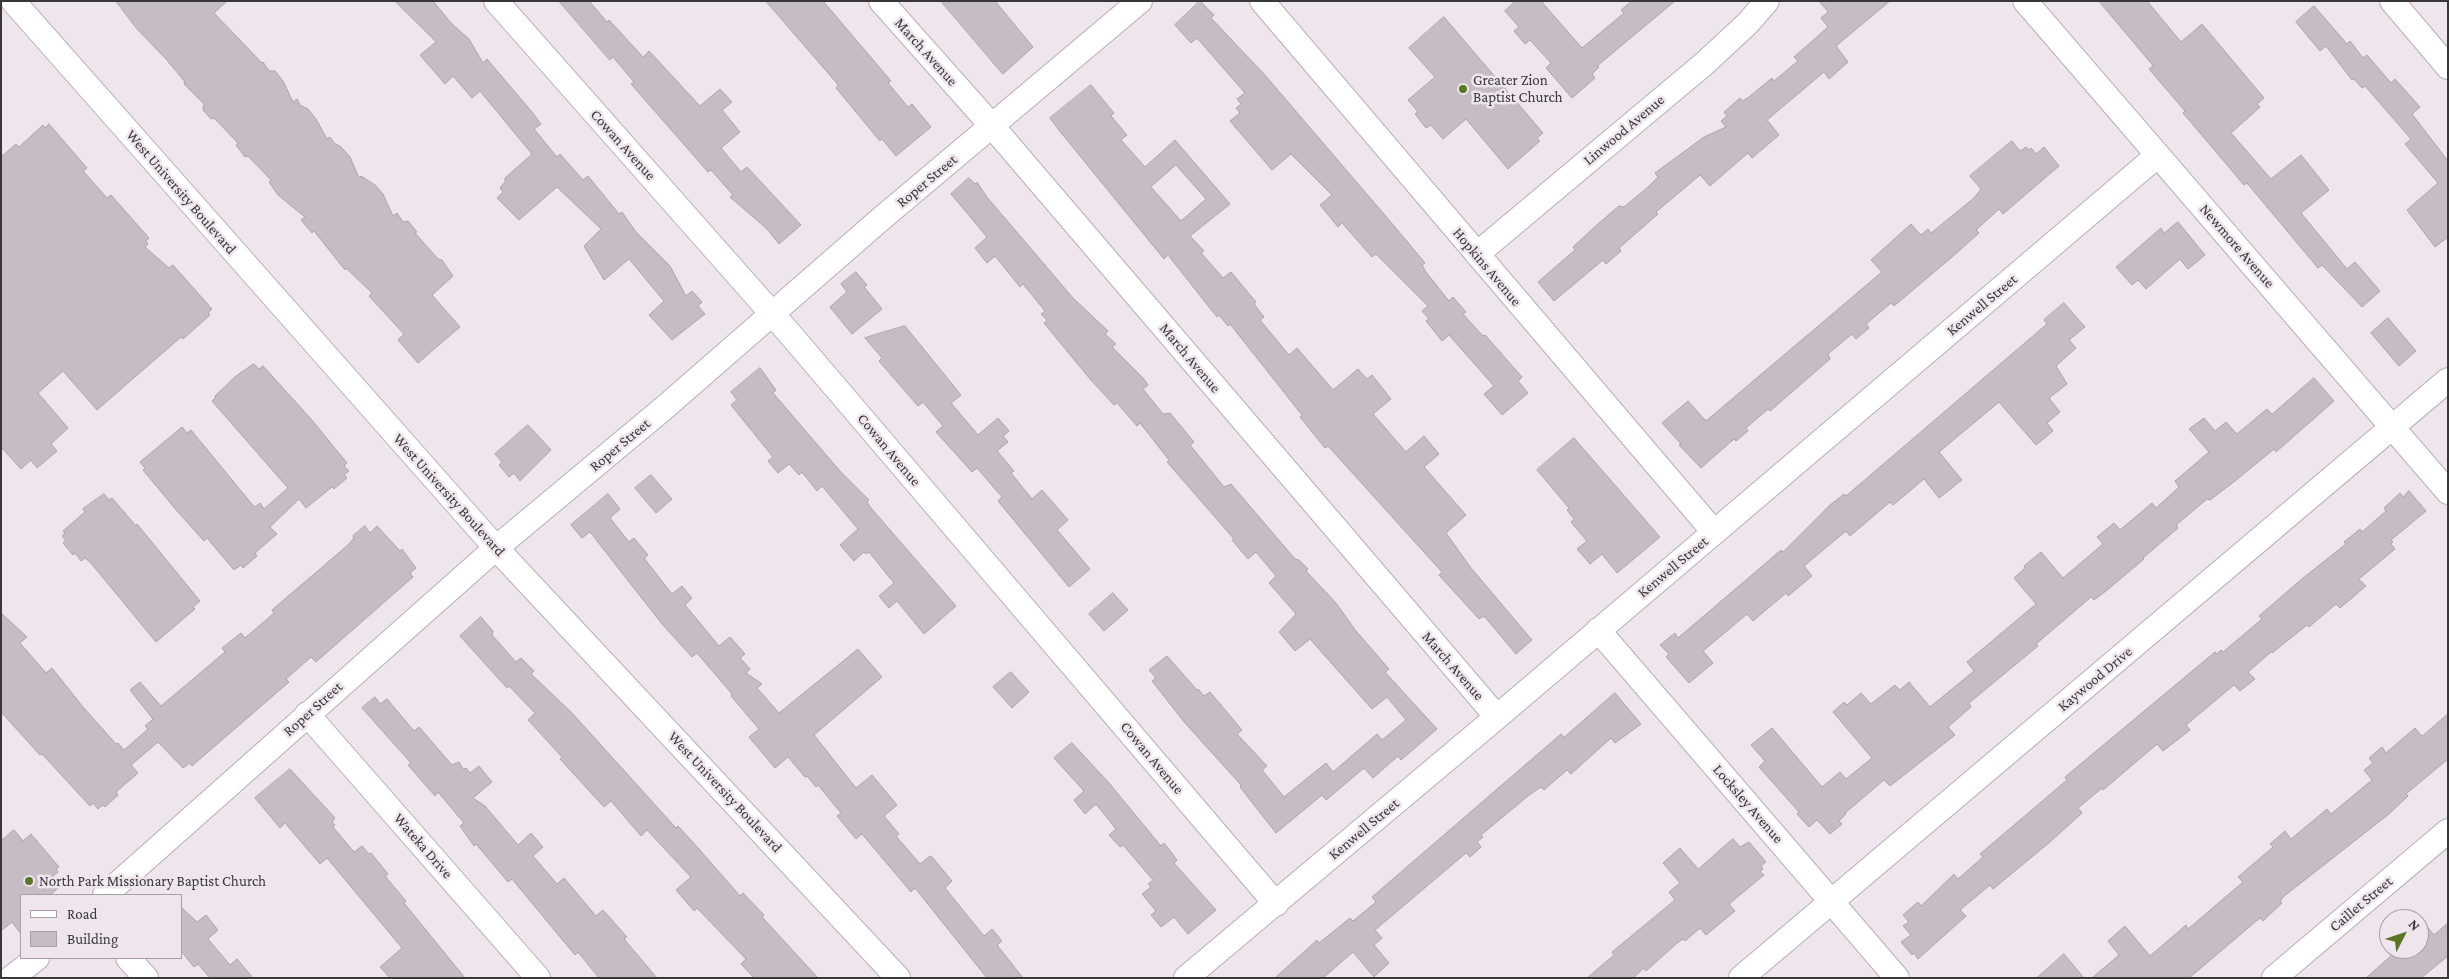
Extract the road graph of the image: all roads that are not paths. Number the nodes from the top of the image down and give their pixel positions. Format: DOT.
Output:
graph roads {
  1 [pos="13,1"];
  2 [pos="496,1"];
  3 [pos="881,1"];
  4 [pos="1140,1"];
  5 [pos="1262,1"];
  6 [pos="1767,1"];
  7 [pos="2025,1"];
  8 [pos="2392,1"];
  9 [pos="2448,67"];
  10 [pos="992,126"];
  11 [pos="2158,155"];
  12 [pos="1477,254"];
  13 [pos="773,314"];
  14 [pos="2448,380"];
  15 [pos="2392,428"];
  16 [pos="2448,492"];
  17 [pos="1714,532"];
  18 [pos="496,548"];
  19 [pos="1598,630"];
  20 [pos="307,714"];
  21 [pos="1497,717"];
  22 [pos="2448,831"];
  23 [pos="106,894"];
  24 [pos="1832,901"];
  25 [pos="1276,904"];
  26 [pos="36,959"];
  27 [pos="129,959"];
  28 [pos="11,978"];
  29 [pos="146,978"];
  30 [pos="538,978"];
  31 [pos="898,978"];
  32 [pos="1186,978"];
  33 [pos="1741,978"];
  34 [pos="1897,978"];
  35 [pos="2274,978"];
  1 -- 18 [label="street, West University Boulevard"];
  2 -- 13 [label="street, Cowan Avenue"];
  3 -- 10 [label="street, March Avenue"];
  4 -- 10 [label="street, Roper Street"];
  5 -- 12 [label="street, Hopkins Avenue"];
  6 -- 12 [label="street, Linwood Avenue"];
  7 -- 11 [label="street, Newmore Avenue"];
  8 -- 9 [label="street"];
  10 -- 13 [label="street, Roper Street"];
  10 -- 21 [label="street, March Avenue"];
  11 -- 15 [label="street, Newmore Avenue"];
  11 -- 17 [label="street, Kenwell Street"];
  12 -- 17 [label="street, Hopkins Avenue"];
  13 -- 18 [label="street, Roper Street"];
  13 -- 25 [label="street, Cowan Avenue"];
  14 -- 15 [label="street, Kaywood Drive"];
  15 -- 16 [label="street, Newmore Avenue"];
  15 -- 24 [label="street, Kaywood Drive"];
  17 -- 19 [label="street, Kenwell Street"];
  18 -- 20 [label="street, Roper Street"];
  18 -- 31 [label="street, West University Boulevard"];
  19 -- 21 [label="street, Kenwell Street"];
  19 -- 24 [label="street, Locksley Avenue"];
  20 -- 23 [label="street, Roper Street"];
  20 -- 30 [label="street, Wateka Drive"];
  21 -- 25 [label="street, Kenwell Street"];
  22 -- 35 [label="street, Caillet Street"];
  24 -- 33 [label="street, Kaywood Drive"];
  24 -- 34 [label="street, Locksley Avenue"];
  25 -- 32 [label="street, Kenwell Street"];
  26 -- 28 [label="street"];
  27 -- 29 [label="street"];
}
